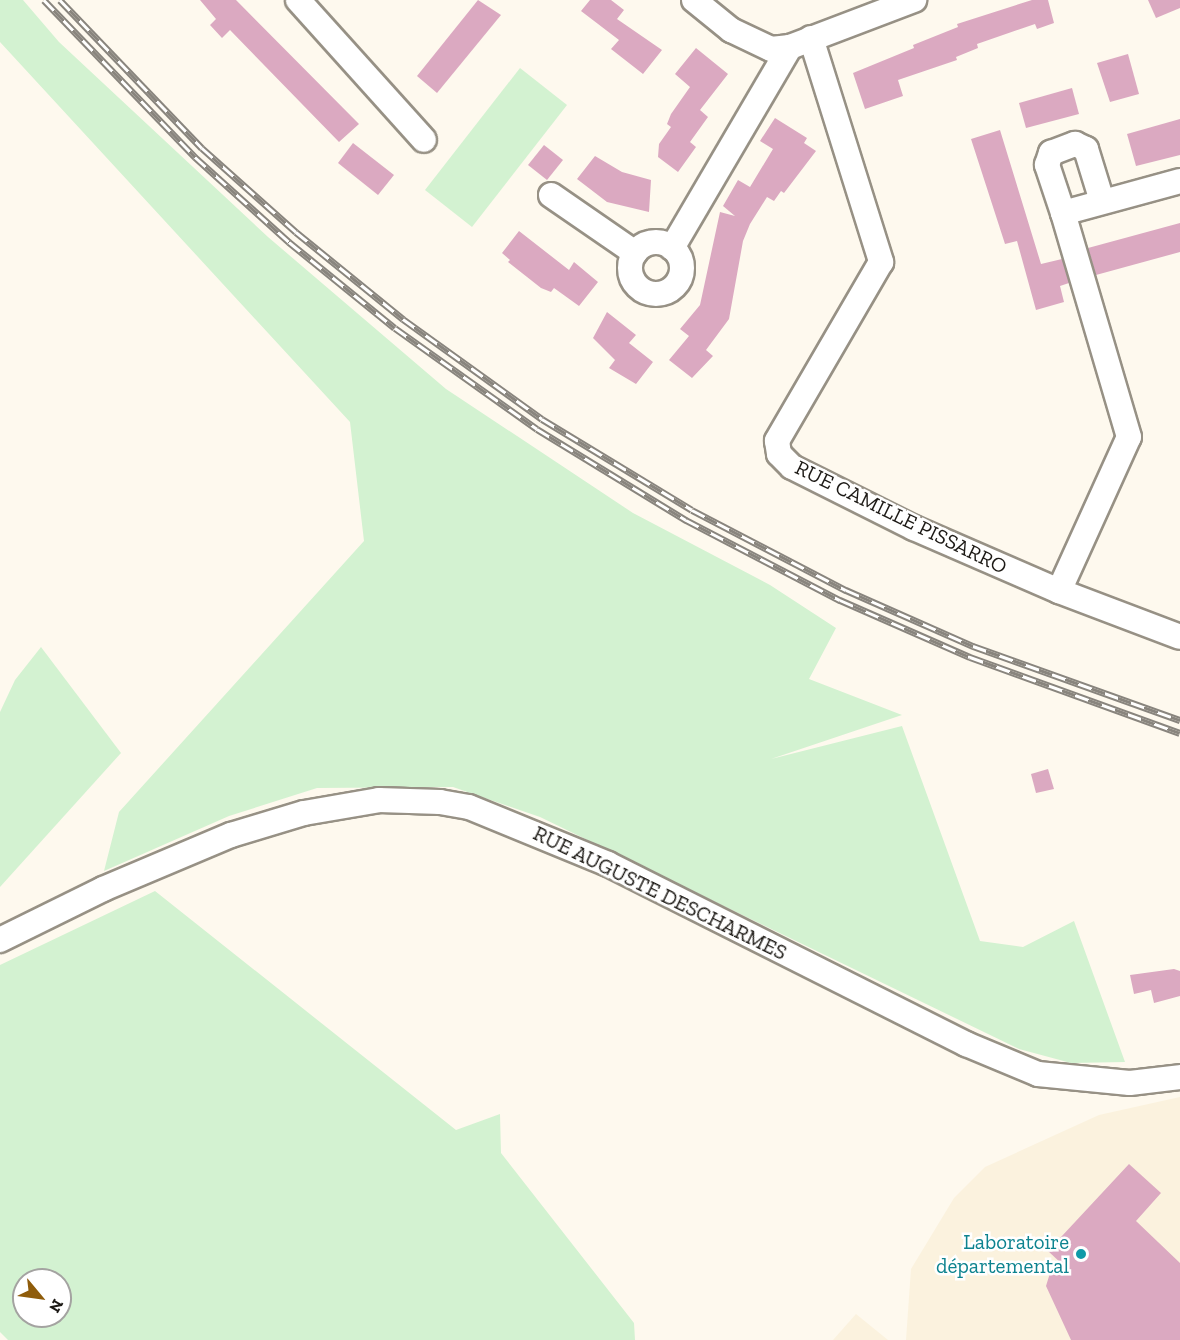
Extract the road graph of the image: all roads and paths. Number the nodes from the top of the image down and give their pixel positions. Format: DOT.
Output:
graph roads {
  1 [pos="298,0"];
  2 [pos="694,0"];
  3 [pos="914,0"];
  4 [pos="801,42"];
  5 [pos="424,140"];
  6 [pos="1180,181"];
  7 [pos="550,195"];
  8 [pos="1102,201"];
  9 [pos="1063,213"];
  10 [pos="672,248"];
  11 [pos="635,254"];
  12 [pos="1059,591"];
  13 [pos="1180,638"];
  14 [pos="0,940"];
  15 [pos="1180,1077"];
  1 -- 5 [label="street"];
  2 -- 4 [label="street"];
  3 -- 4 [label="street"];
  4 -- 10 [label="street"];
  4 -- 12 [label="street, RUE CAMILLE PISSARRO"];
  6 -- 8 [label="street"];
  7 -- 11 [label="street"];
  8 -- 9 [label="street"];
  8 -- 9 [label="street"];
  9 -- 12 [label="street"];
  10 -- 11 [label="street"];
  10 -- 11 [label="street"];
  12 -- 13 [label="street, RUE CAMILLE PISSARRO"];
  14 -- 15 [label="street, RUE AUGUSTE DESCHARMES"];
}
